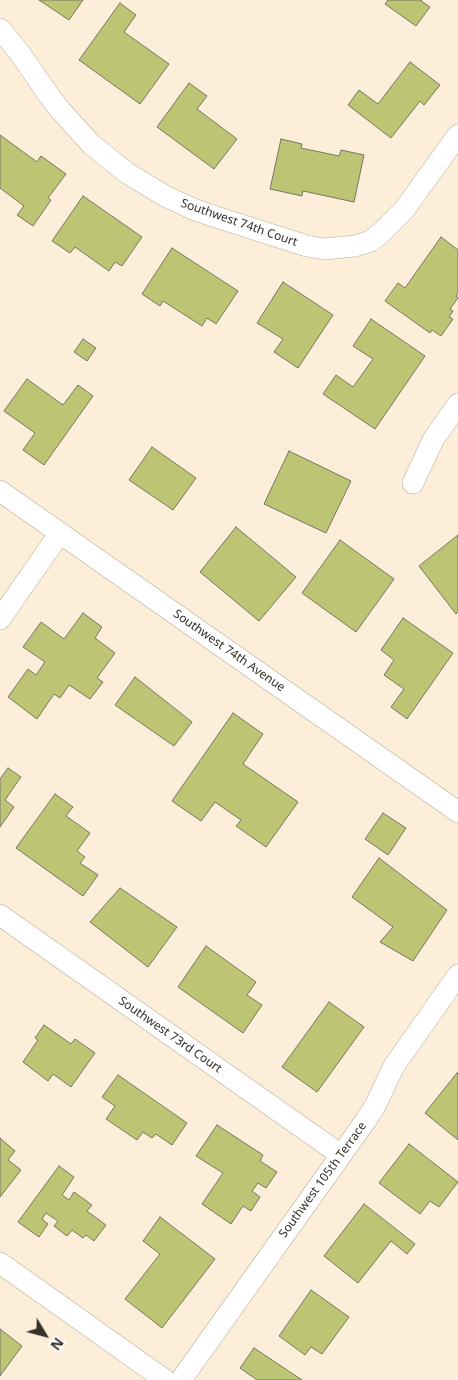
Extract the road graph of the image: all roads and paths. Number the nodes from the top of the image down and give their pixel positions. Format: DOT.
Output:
graph roads {
  1 [pos="0,29"];
  2 [pos="458,135"];
  3 [pos="458,404"];
  4 [pos="413,483"];
  5 [pos="0,490"];
  6 [pos="60,533"];
  7 [pos="0,619"];
  8 [pos="458,812"];
  9 [pos="0,915"];
  10 [pos="458,975"];
  11 [pos="340,1155"];
  12 [pos="0,1263"];
  13 [pos="166,1380"];
  14 [pos="181,1380"];
  1 -- 2 [label="street, Southwest 74th Court"];
  3 -- 4 [label="street"];
  5 -- 6 [label="street, Southwest 74th Avenue"];
  6 -- 7 [label="street"];
  6 -- 8 [label="street, Southwest 74th Avenue"];
  9 -- 11 [label="street, Southwest 73rd Court"];
  10 -- 11 [label="street, Southwest 105th Terrace"];
  11 -- 14 [label="street, Southwest 105th Terrace"];
  12 -- 13 [label="street"];
}
